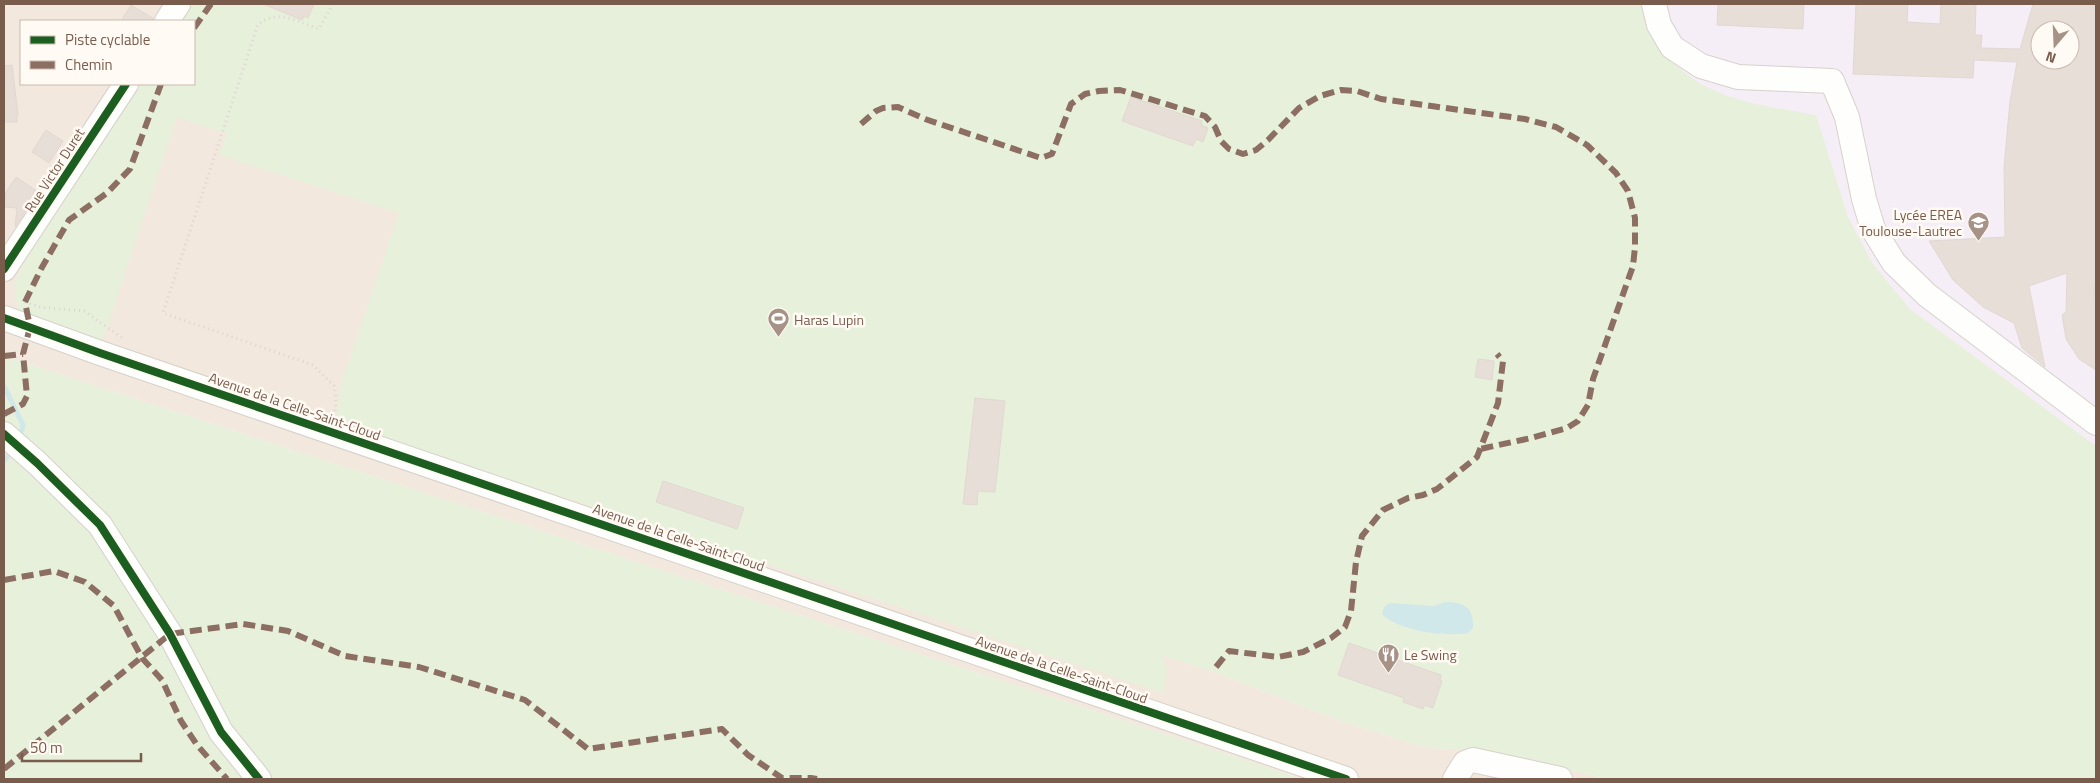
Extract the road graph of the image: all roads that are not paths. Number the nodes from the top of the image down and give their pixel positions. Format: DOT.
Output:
graph roads {
  1 [pos="178,4"];
  2 [pos="1654,4"];
  3 [pos="167,20"];
  4 [pos="125,85"];
  5 [pos="4,269"];
  6 [pos="4,318"];
  7 [pos="2092,413"];
  8 [pos="4,434"];
  9 [pos="259,779"];
  10 [pos="1346,779"];
  11 [pos="1455,779"];
  12 [pos="1560,779"];
  1 -- 3 [label="street"];
  2 -- 7 [label="street"];
  4 -- 5 [label="street, Rue Victor Duret"];
  6 -- 10 [label="street, Avenue de la Celle-Saint-Cloud"];
  8 -- 9 [label="street"];
  11 -- 12 [label="street"];
}
